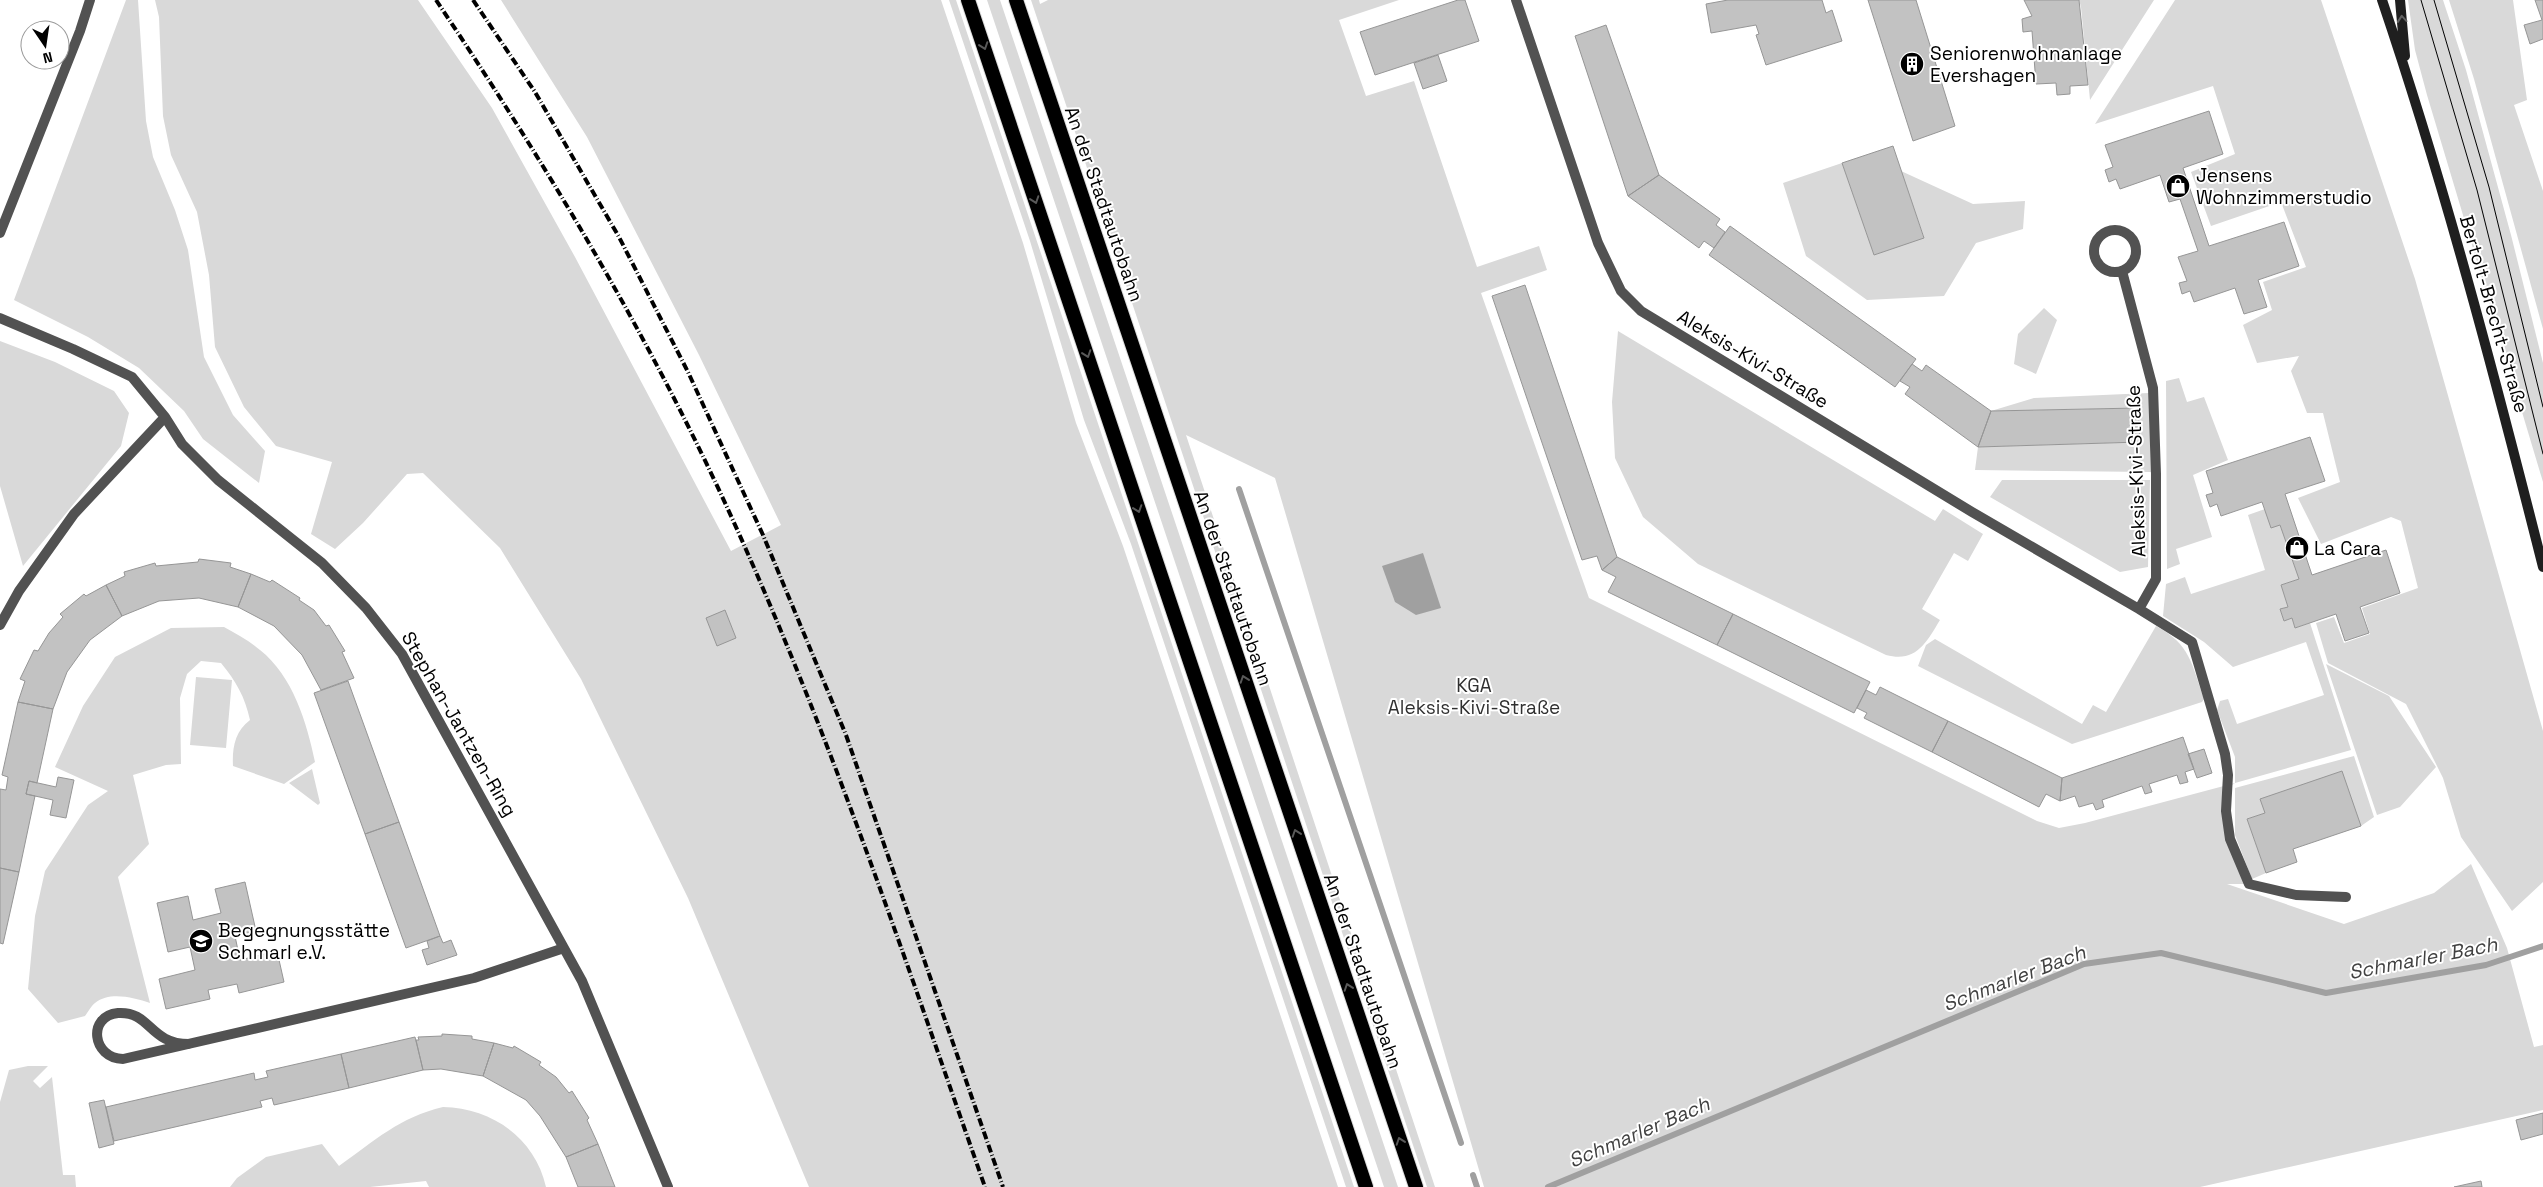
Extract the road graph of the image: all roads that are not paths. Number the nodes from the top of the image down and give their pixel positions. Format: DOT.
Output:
graph roads {
  1 [pos="90,0"];
  2 [pos="968,0"];
  3 [pos="1016,0"];
  4 [pos="1516,0"];
  5 [pos="2382,0"];
  6 [pos="2400,0"];
  7 [pos="2406,72"];
  8 [pos="0,233"];
  9 [pos="2122,271"];
  10 [pos="0,318"];
  11 [pos="165,417"];
  12 [pos="2543,567"];
  13 [pos="2139,609"];
  14 [pos="0,625"];
  15 [pos="2346,896"];
  16 [pos="564,948"];
  17 [pos="188,1044"];
  18 [pos="668,1187"];
  19 [pos="1366,1187"];
  20 [pos="1416,1187"];
  1 -- 8 [label="street"];
  2 -- 19 [label="highway, one-way"];
  20 -- 3 [label="highway, An der Stadtautobahn, one-way"];
  4 -- 13 [label="street, Aleksis-Kivi-Straße"];
  5 -- 7 [label="main road, Bertolt-Brecht-Straße"];
  7 -- 6 [label="main road, Bertolt-Brecht-Straße, one-way"];
  7 -- 12 [label="main road, Bertolt-Brecht-Straße"];
  9 -- 9 [label="street"];
  9 -- 13 [label="street, Aleksis-Kivi-Straße"];
  10 -- 11 [label="street, Stephan-Jantzen-Ring"];
  11 -- 14 [label="street"];
  11 -- 16 [label="street, Stephan-Jantzen-Ring"];
  13 -- 15 [label="street, Aleksis-Kivi-Straße"];
  16 -- 17 [label="street"];
  16 -- 18 [label="street, Stephan-Jantzen-Ring"];
  17 -- 17 [label="street"];
}
